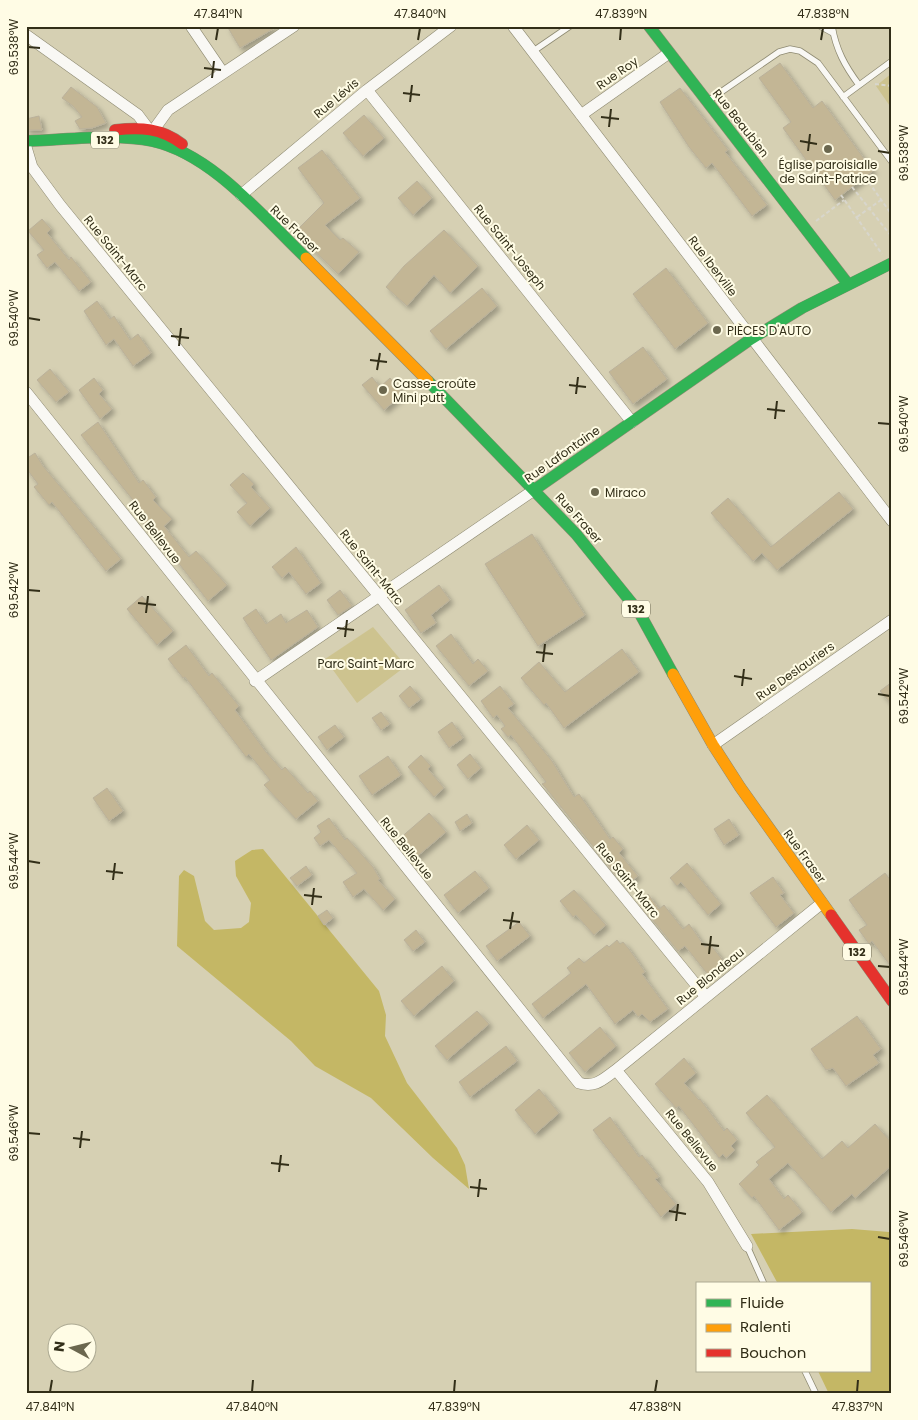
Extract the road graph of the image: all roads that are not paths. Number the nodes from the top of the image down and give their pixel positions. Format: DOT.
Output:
graph roads {
  1 [pos="191,26"];
  2 [pos="294,26"];
  3 [pos="451,26"];
  4 [pos="513,26"];
  5 [pos="570,26"];
  6 [pos="649,26"];
  7 [pos="820,26"];
  8 [pos="832,26"];
  9 [pos="833,33"];
  10 [pos="26,35"];
  11 [pos="532,52"];
  12 [pos="669,54"];
  13 [pos="892,61"];
  14 [pos="223,72"];
  15 [pos="861,84"];
  16 [pos="367,90"];
  17 [pos="843,97"];
  18 [pos="706,102"];
  19 [pos="581,115"];
  20 [pos="151,128"];
  21 [pos="59,140"];
  22 [pos="26,141"];
  23 [pos="26,148"];
  24 [pos="892,162"];
  25 [pos="210,169"];
  26 [pos="241,196"];
  27 [pos="890,264"];
  28 [pos="848,284"];
  29 [pos="752,339"];
  30 [pos="26,392"];
  31 [pos="632,422"];
  32 [pos="534,490"];
  33 [pos="892,521"];
  34 [pos="378,597"];
  35 [pos="892,620"];
  36 [pos="255,681"];
  37 [pos="713,744"];
  38 [pos="822,903"];
  39 [pos="706,997"];
  40 [pos="892,1001"];
  41 [pos="616,1070"];
  42 [pos="747,1246"];
  43 [pos="763,1282"];
  44 [pos="805,1372"];
  45 [pos="816,1394"];
  1 -- 14 [label="street"];
  2 -- 14 [label="street"];
  3 -- 16 [label="street, Rue Lévis"];
  4 -- 11 [label="street, Rue Iberville"];
  5 -- 11 [label="lane"];
  6 -- 12 [label="main road, Rue Beaubien"];
  7 -- 9 [label="lane"];
  8 -- 9 [label="lane"];
  9 -- 15 [label="lane"];
  10 -- 20 [label="street"];
  11 -- 19 [label="street, Rue Iberville"];
  12 -- 18 [label="main road, Rue Beaubien"];
  12 -- 19 [label="street, Rue Roy"];
  13 -- 15 [label="lane"];
  14 -- 20 [label="street"];
  15 -- 17 [label="lane"];
  16 -- 26 [label="street, Rue Lévis"];
  16 -- 31 [label="street, Rue Saint-Joseph"];
  17 -- 18 [label="lane"];
  17 -- 24 [label="lane"];
  18 -- 28 [label="main road, Rue Beaubien"];
  19 -- 29 [label="street, Rue Iberville"];
  20 -- 21 [label="main road"];
  20 -- 25 [label="main road"];
  21 -- 22 [label="main road, 132"];
  21 -- 25 [label="main road, Rue Fraser / 132"];
  23 -- 34 [label="street, Rue Saint-Marc"];
  25 -- 26 [label="main road, Rue Fraser / 132"];
  26 -- 32 [label="main road, Rue Fraser / 132"];
  27 -- 28 [label="main road, Rue Lafontaine"];
  28 -- 29 [label="main road, Rue Lafontaine"];
  29 -- 31 [label="main road, Rue Lafontaine"];
  29 -- 33 [label="street, Rue Iberville"];
  30 -- 36 [label="street, Rue Bellevue"];
  31 -- 32 [label="main road, Rue Lafontaine"];
  32 -- 34 [label="street, Rue Lafontaine"];
  32 -- 37 [label="main road, Rue Fraser / 132"];
  34 -- 36 [label="street, Rue Lafontaine"];
  34 -- 39 [label="street, Rue Saint-Marc"];
  35 -- 37 [label="street, Rue Deslauriers"];
  36 -- 41 [label="street, Rue Bellevue"];
  37 -- 38 [label="main road, Rue Fraser / 132"];
  38 -- 39 [label="street, Rue Blondeau"];
  38 -- 40 [label="main road, Rue Fraser / 132"];
  39 -- 41 [label="street, Rue Blondeau"];
  41 -- 42 [label="street, Rue Bellevue"];
  42 -- 43 [label="lane, Rue Bellevue"];
  44 -- 45 [label="lane"];
}
